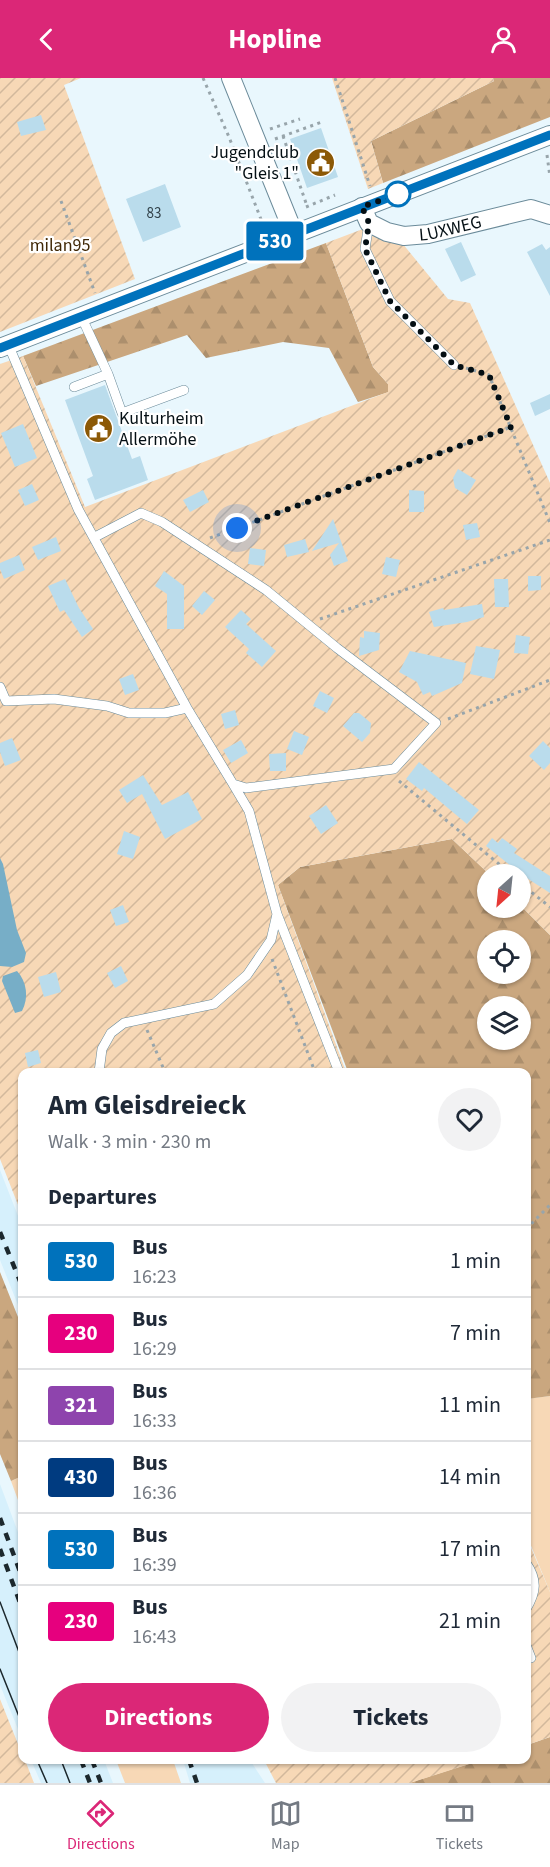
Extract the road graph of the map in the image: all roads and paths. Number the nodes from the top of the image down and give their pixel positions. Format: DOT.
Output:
graph roads {
  1 [pos="203,78"];
  2 [pos="231,78"];
  3 [pos="335,78"];
  4 [pos="300,119"];
  5 [pos="322,122"];
  6 [pos="270,129"];
  7 [pos="283,136"];
  8 [pos="547,137"];
  9 [pos="274,139"];
  10 [pos="550,177"];
  11 [pos="335,195"];
  12 [pos="60,201"];
  13 [pos="307,206"];
  14 [pos="300,209"];
  15 [pos="369,211"];
  16 [pos="550,215"];
  17 [pos="294,234"];
  18 [pos="270,243"];
  19 [pos="101,309"];
  20 [pos="81,316"];
  21 [pos="4,346"];
  22 [pos="454,365"];
  23 [pos="108,374"];
  24 [pos="74,387"];
  25 [pos="184,390"];
  26 [pos="511,427"];
  27 [pos="550,523"];
  28 [pos="95,537"];
  29 [pos="550,540"];
  30 [pos="194,543"];
  31 [pos="307,624"];
  32 [pos="550,680"];
  33 [pos="0,687"];
  34 [pos="3,703"];
  35 [pos="187,708"];
  36 [pos="436,723"];
  37 [pos="386,770"];
  38 [pos="233,784"];
  39 [pos="499,864"];
  40 [pos="531,891"];
  41 [pos="550,907"];
  42 [pos="277,914"];
  43 [pos="267,946"];
  44 [pos="143,1019"];
  45 [pos="100,1068"];
  46 [pos="163,1068"];
  47 [pos="313,1068"];
  48 [pos="337,1068"];
  49 [pos="550,1205"];
  50 [pos="531,1224"];
  51 [pos="531,1572"];
  52 [pos="531,1599"];
  1 -- 18 [label="path"];
  2 -- 17 [label="street"];
  3 -- 15 [label="path"];
  4 -- 6 [label="path"];
  5 -- 7 [label="path"];
  7 -- 9 [label="path"];
  7 -- 13 [label="path"];
  8 -- 10 [label="path"];
  8 -- 15 [label="street"];
  11 -- 13 [label="path"];
  12 -- 19 [label="path"];
  13 -- 14 [label="path"];
  15 -- 16 [label="street, LUXWEG"];
  15 -- 17 [label="street"];
  15 -- 22 [label="lane"];
  17 -- 18 [label="street"];
  18 -- 19 [label="street"];
  19 -- 20 [label="street"];
  20 -- 21 [label="street"];
  20 -- 23 [label="lane"];
  21 -- 28 [label="lane"];
  22 -- 26 [label="path"];
  23 -- 24 [label="lane"];
  23 -- 25 [label="lane"];
  26 -- 27 [label="path"];
  26 -- 30 [label="path"];
  28 -- 30 [label="lane"];
  28 -- 35 [label="lane"];
  29 -- 31 [label="path"];
  30 -- 31 [label="lane"];
  31 -- 36 [label="lane"];
  32 -- 36 [label="path"];
  33 -- 34 [label="lane"];
  34 -- 35 [label="lane"];
  35 -- 38 [label="lane"];
  36 -- 37 [label="lane"];
  37 -- 38 [label="lane"];
  37 -- 39 [label="path"];
  38 -- 42 [label="lane"];
  40 -- 41 [label="path"];
  42 -- 43 [label="lane"];
  42 -- 48 [label="lane"];
  43 -- 44 [label="lane"];
  43 -- 47 [label="path"];
  44 -- 45 [label="lane"];
  44 -- 46 [label="path"];
  49 -- 50 [label="path"];
  51 -- 52 [label="lane"];
}
